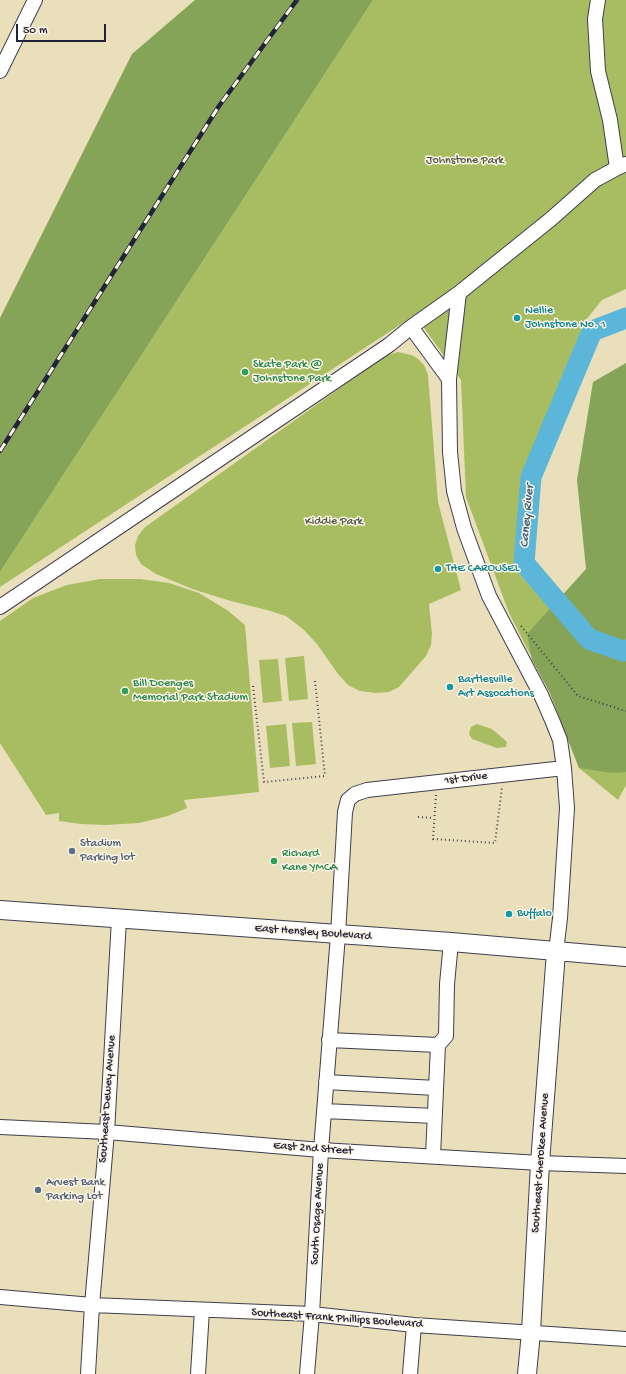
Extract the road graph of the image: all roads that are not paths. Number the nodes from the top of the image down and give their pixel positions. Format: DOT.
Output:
graph roads {
  1 [pos="35,0"];
  2 [pos="598,0"];
  3 [pos="0,71"];
  4 [pos="622,166"];
  5 [pos="458,292"];
  6 [pos="411,327"];
  7 [pos="449,379"];
  8 [pos="0,607"];
  9 [pos="564,768"];
  10 [pos="0,910"];
  11 [pos="119,919"];
  12 [pos="338,935"];
  13 [pos="451,942"];
  14 [pos="556,952"];
  15 [pos="626,957"];
  16 [pos="330,1040"];
  17 [pos="438,1045"];
  18 [pos="326,1082"];
  19 [pos="436,1088"];
  20 [pos="324,1111"];
  21 [pos="435,1116"];
  22 [pos="0,1127"];
  23 [pos="107,1132"];
  24 [pos="321,1150"];
  25 [pos="433,1156"];
  26 [pos="540,1163"];
  27 [pos="626,1166"];
  28 [pos="0,1297"];
  29 [pos="92,1305"];
  30 [pos="202,1310"];
  31 [pos="312,1314"];
  32 [pos="414,1325"];
  33 [pos="531,1332"];
  34 [pos="626,1339"];
  35 [pos="88,1374"];
  36 [pos="198,1374"];
  37 [pos="307,1374"];
  38 [pos="410,1374"];
  39 [pos="527,1374"];
  1 -- 3 [label="street"];
  2 -- 4 [label="street"];
  4 -- 5 [label="street"];
  5 -- 6 [label="street"];
  5 -- 7 [label="street"];
  6 -- 7 [label="street"];
  6 -- 8 [label="street"];
  7 -- 9 [label="street"];
  9 -- 12 [label="street, 1st Drive"];
  9 -- 14 [label="street"];
  10 -- 11 [label="main road, East Hensley Boulevard"];
  11 -- 12 [label="main road, East Hensley Boulevard"];
  11 -- 23 [label="street, Southeast Dewey Avenue"];
  12 -- 13 [label="main road, East Hensley Boulevard"];
  12 -- 16 [label="street, South Osage Avenue"];
  13 -- 14 [label="main road, East Hensley Boulevard"];
  13 -- 17 [label="street"];
  14 -- 15 [label="main road, East Hensley Boulevard"];
  14 -- 26 [label="main road, Southeast Cherokee Avenue"];
  16 -- 17 [label="street"];
  16 -- 18 [label="street, South Osage Avenue"];
  17 -- 19 [label="street"];
  18 -- 19 [label="street"];
  18 -- 20 [label="street, South Osage Avenue"];
  19 -- 21 [label="street"];
  20 -- 21 [label="street"];
  20 -- 24 [label="street, South Osage Avenue"];
  21 -- 25 [label="street"];
  22 -- 23 [label="street, East 2nd Street"];
  23 -- 24 [label="street, East 2nd Street"];
  23 -- 29 [label="street, Southeast Dewey Avenue"];
  24 -- 25 [label="street, East 2nd Street"];
  24 -- 31 [label="street, South Osage Avenue"];
  25 -- 26 [label="street, East 2nd Street"];
  26 -- 27 [label="street, East 2nd Street"];
  26 -- 33 [label="main road, Southeast Cherokee Avenue"];
  28 -- 29 [label="street, Southeast Frank Phillips Boulevard"];
  29 -- 30 [label="street, Southeast Frank Phillips Boulevard"];
  29 -- 35 [label="street, Southeast Dewey Avenue"];
  30 -- 31 [label="street, Southeast Frank Phillips Boulevard"];
  30 -- 36 [label="street"];
  31 -- 32 [label="street, Southeast Frank Phillips Boulevard"];
  31 -- 37 [label="street, South Osage Avenue"];
  32 -- 33 [label="street, Southeast Frank Phillips Boulevard"];
  32 -- 38 [label="street"];
  33 -- 34 [label="street, Southeast Frank Phillips Boulevard"];
  33 -- 39 [label="main road, Southeast Cherokee Avenue"];
}
